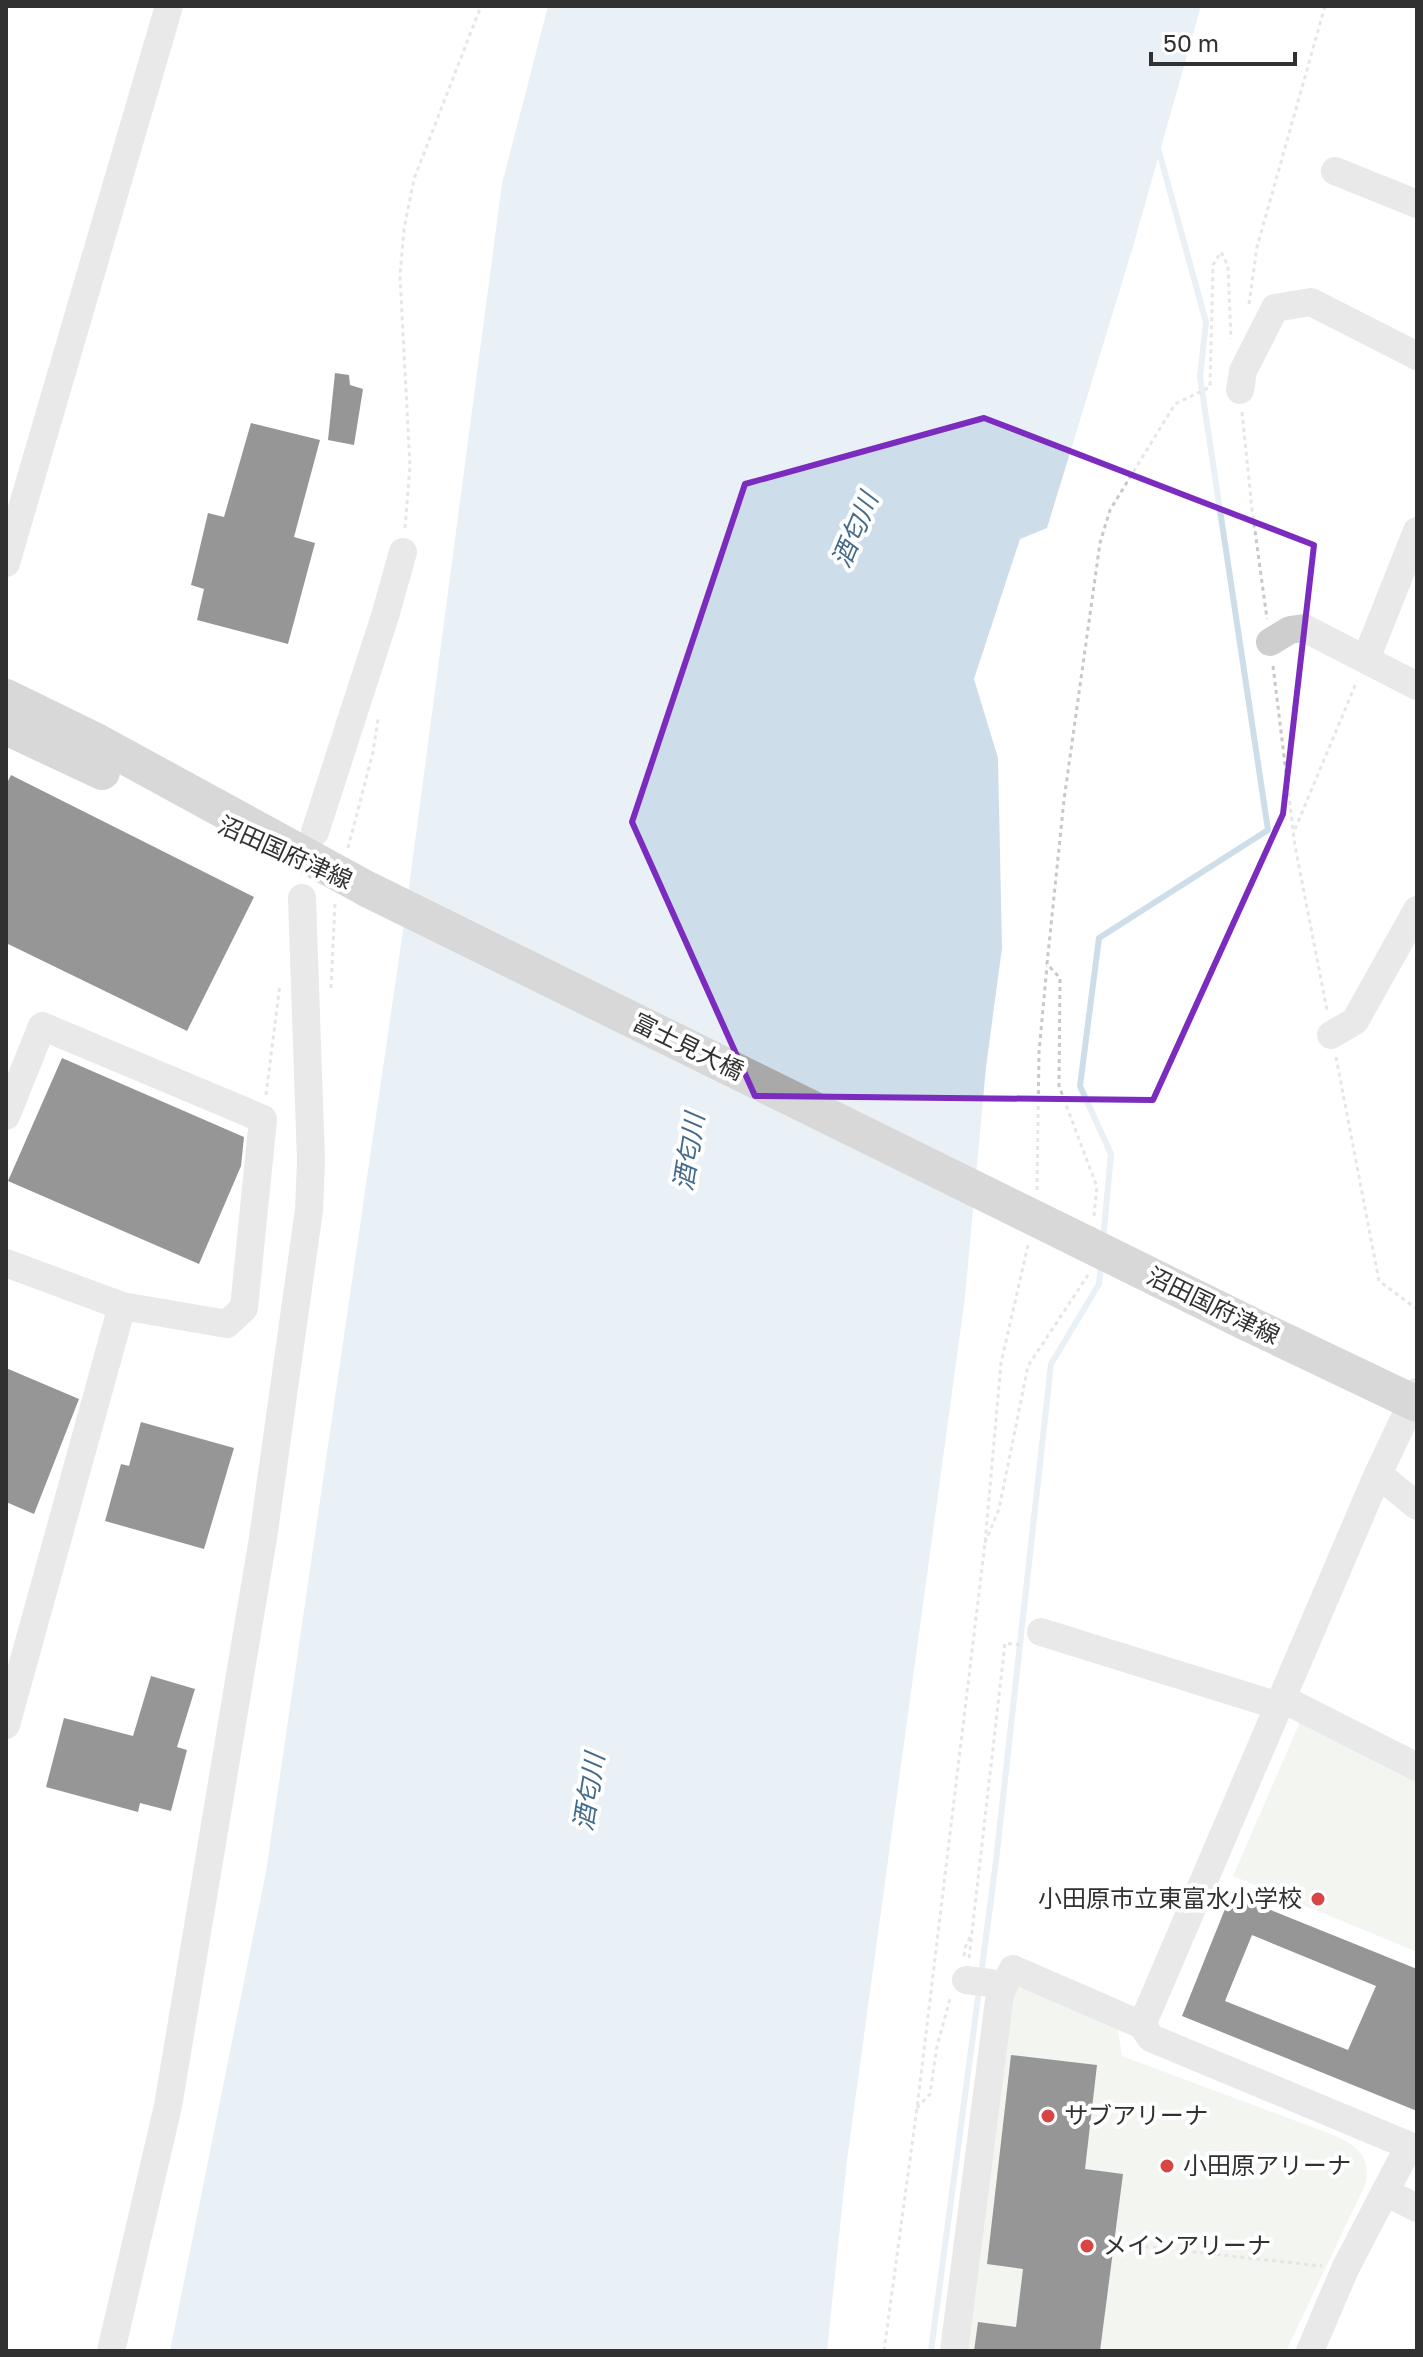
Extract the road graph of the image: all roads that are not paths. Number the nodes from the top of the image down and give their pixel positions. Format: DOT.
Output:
graph roads {
  1 [pos="169,6"];
  2 [pos="1335,171"];
  3 [pos="1417,204"];
  4 [pos="1417,356"];
  5 [pos="1242,380"];
  6 [pos="1417,531"];
  7 [pos="403,552"];
  8 [pos="6,563"];
  9 [pos="1270,642"];
  10 [pos="1366,659"];
  11 [pos="1417,686"];
  12 [pos="6,697"];
  13 [pos="6,727"];
  14 [pos="315,832"];
  15 [pos="353,882"];
  16 [pos="302,898"];
  17 [pos="1417,910"];
  18 [pos="1331,1035"];
  19 [pos="6,1116"];
  20 [pos="1022,1211"];
  21 [pos="6,1263"];
  22 [pos="122,1306"];
  23 [pos="1415,1399"];
  24 [pos="1378,1474"];
  25 [pos="1417,1506"];
  26 [pos="1041,1632"];
  27 [pos="1281,1702"];
  28 [pos="6,1725"];
  29 [pos="1417,1767"];
  30 [pos="1142,2025"];
  31 [pos="1413,2148"];
  32 [pos="1387,2193"];
  33 [pos="1417,2208"];
  34 [pos="111,2351"];
  35 [pos="954,2351"];
  36 [pos="1310,2351"];
  1 -- 8 [label="street"];
  2 -- 3 [label="street"];
  4 -- 5 [label="street"];
  6 -- 10 [label="street"];
  7 -- 14 [label="street"];
  9 -- 10 [label="street"];
  10 -- 11 [label="street"];
  12 -- 15 [label="main road, 沼田国府津線"];
  13 -- 15 [label="main road, 沼田国府津線"];
  15 -- 20 [label="main road, 富士見大橋"];
  16 -- 34 [label="street"];
  17 -- 18 [label="street"];
  19 -- 22 [label="street"];
  20 -- 23 [label="main road, 沼田国府津線, bridge"];
  21 -- 22 [label="street"];
  22 -- 28 [label="street"];
  23 -- 24 [label="street"];
  24 -- 25 [label="street"];
  24 -- 27 [label="street"];
  26 -- 27 [label="street"];
  27 -- 29 [label="street"];
  27 -- 30 [label="street"];
  30 -- 31 [label="street"];
  30 -- 35 [label="street"];
  31 -- 32 [label="street"];
  32 -- 33 [label="street"];
  32 -- 36 [label="street"];
}
